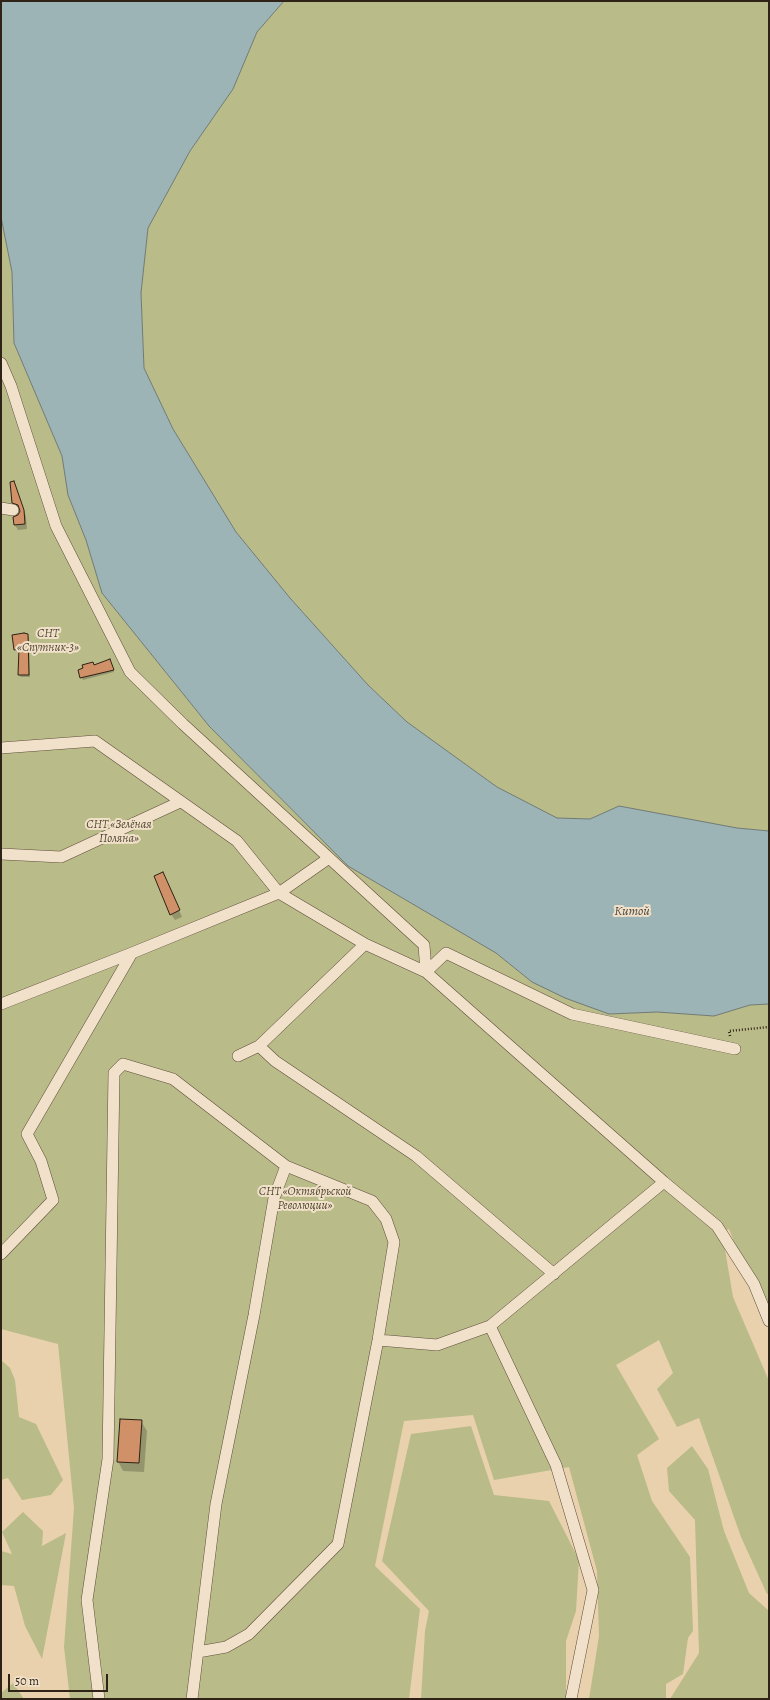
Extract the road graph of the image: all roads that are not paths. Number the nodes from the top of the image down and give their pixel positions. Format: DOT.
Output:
graph roads {
  1 [pos="1,363"];
  2 [pos="1,508"];
  3 [pos="13,510"];
  4 [pos="1,748"];
  5 [pos="180,802"];
  6 [pos="1,854"];
  7 [pos="329,858"];
  8 [pos="280,893"];
  9 [pos="365,944"];
  10 [pos="132,953"];
  11 [pos="426,972"];
  12 [pos="1,1004"];
  13 [pos="259,1046"];
  14 [pos="735,1049"];
  15 [pos="238,1056"];
  16 [pos="286,1166"];
  17 [pos="664,1182"];
  18 [pos="1,1254"];
  19 [pos="554,1274"];
  20 [pos="769,1321"];
  21 [pos="490,1326"];
  22 [pos="378,1340"];
  23 [pos="198,1652"];
  24 [pos="98,1699"];
  25 [pos="192,1699"];
  26 [pos="571,1699"];
  1 -- 7 [label="street"];
  2 -- 3 [label="street"];
  4 -- 5 [label="street"];
  5 -- 6 [label="street"];
  5 -- 8 [label="street"];
  7 -- 8 [label="street"];
  7 -- 11 [label="street"];
  8 -- 9 [label="street"];
  8 -- 10 [label="street"];
  9 -- 11 [label="street"];
  9 -- 13 [label="street"];
  10 -- 12 [label="street"];
  10 -- 18 [label="street"];
  11 -- 14 [label="street"];
  11 -- 17 [label="street"];
  13 -- 15 [label="street"];
  13 -- 19 [label="street"];
  16 -- 22 [label="street"];
  16 -- 23 [label="street"];
  16 -- 24 [label="street"];
  17 -- 19 [label="street"];
  17 -- 20 [label="street"];
  19 -- 21 [label="street"];
  21 -- 22 [label="street"];
  21 -- 26 [label="street"];
  22 -- 23 [label="street"];
  23 -- 25 [label="street"];
}
